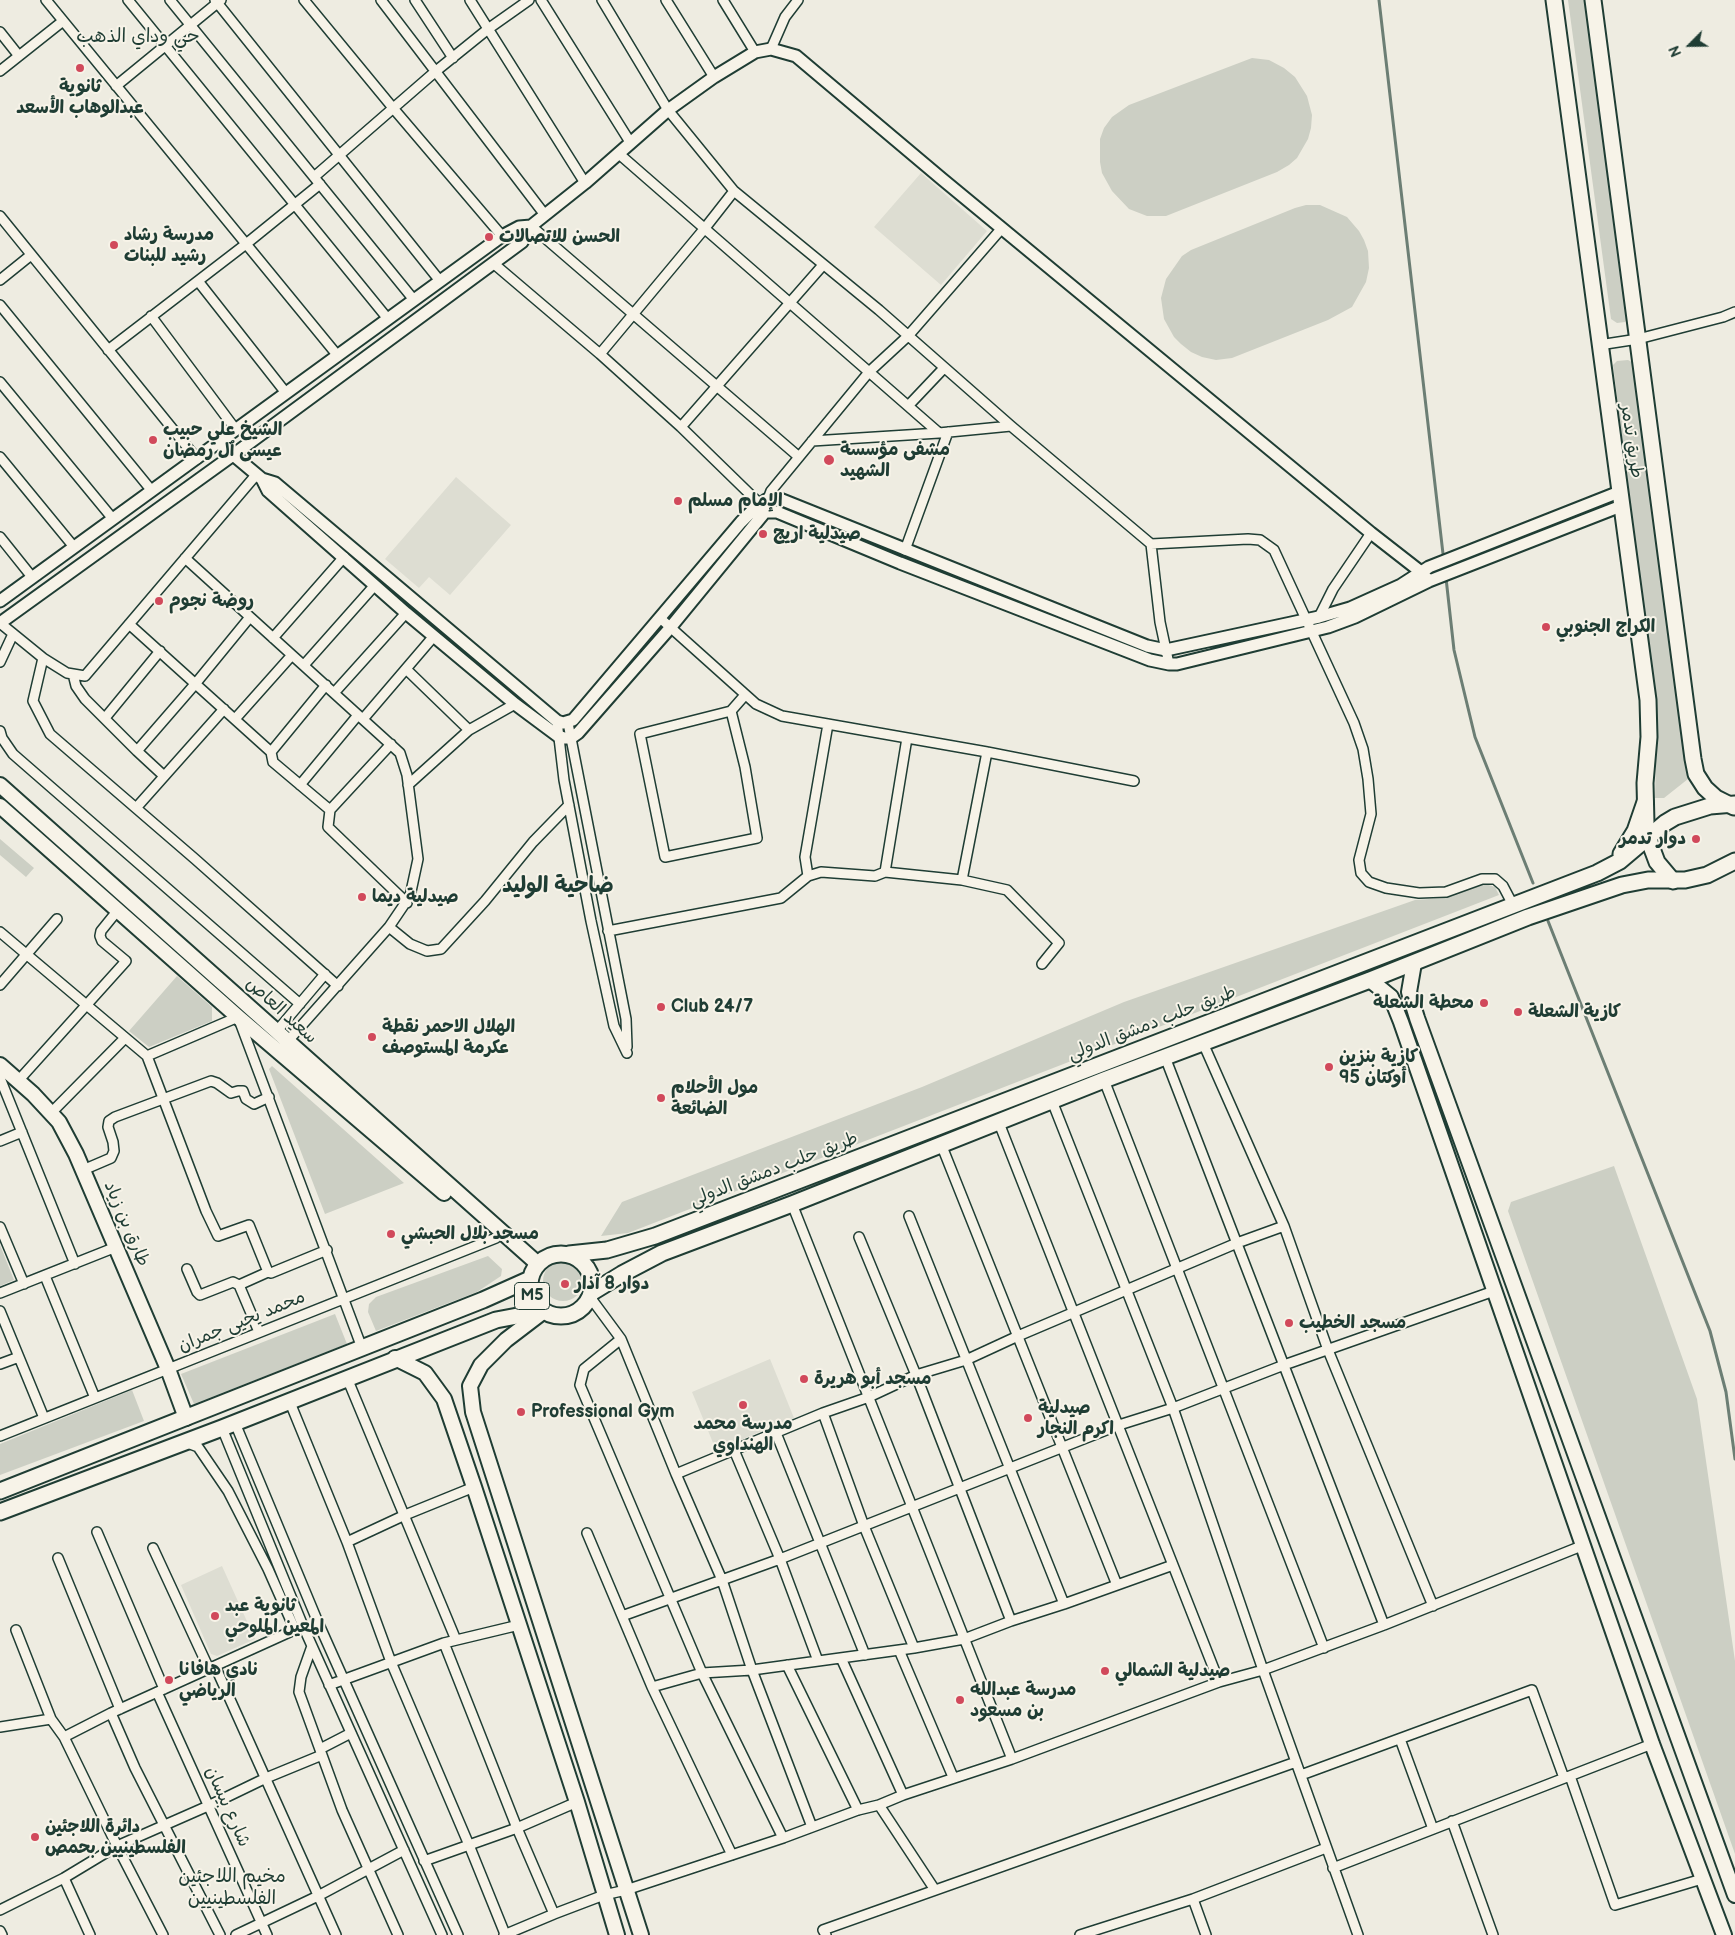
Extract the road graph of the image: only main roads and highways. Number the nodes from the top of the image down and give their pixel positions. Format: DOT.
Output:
graph roads {
  1 [pos="1554,0"];
  2 [pos="1593,0"];
  3 [pos="0,785"];
  4 [pos="1645,802"];
  5 [pos="0,806"];
  6 [pos="1733,806"];
  7 [pos="1648,836"];
  8 [pos="1733,864"];
  9 [pos="1608,868"];
  10 [pos="1673,881"];
  11 [pos="1414,963"];
  12 [pos="1370,980"];
  13 [pos="0,1065"];
  14 [pos="570,1254"];
  15 [pos="534,1271"];
  16 [pos="591,1295"];
  17 [pos="544,1311"];
  18 [pos="395,1358"];
  19 [pos="186,1418"];
  20 [pos="0,1491"];
  21 [pos="0,1512"];
  22 [pos="1735,1895"];
  23 [pos="618,1935"];
  24 [pos="642,1935"];
  25 [pos="1724,1935"];
  1 -- 4 [label="main road, طريق تدمر"];
  2 -- 6 [label="main road, طريق تدمر"];
  3 -- 15 [label="main road, سعيد العاص"];
  4 -- 7 [label="main road, طريق تدمر"];
  4 -- 9 [label="main road"];
  5 -- 15 [label="main road"];
  6 -- 7 [label="main road, طريق حلب دمشق الدولي"];
  7 -- 9 [label="main road, طريق حلب دمشق الدولي"];
  7 -- 10 [label="main road, طريق تدمر"];
  8 -- 10 [label="main road, طريق حلب دمشق الدولي"];
  9 -- 14 [label="main road, طريق حلب دمشق الدولي"];
  10 -- 11 [label="main road, طريق حلب دمشق الدولي"];
  11 -- 12 [label="main road, طريق حلب دمشق الدولي"];
  11 -- 22 [label="main road"];
  12 -- 16 [label="main road, طريق حلب دمشق الدولي"];
  12 -- 25 [label="main road"];
  13 -- 19 [label="main road, طارق بن زياد"];
  14 -- 15 [label="main road, M5"];
  14 -- 16 [label="main road"];
  15 -- 17 [label="main road, M5"];
  15 -- 19 [label="main road"];
  16 -- 17 [label="main road, M5"];
  17 -- 18 [label="main road"];
  17 -- 24 [label="main road"];
  18 -- 21 [label="main road"];
  18 -- 23 [label="main road"];
  19 -- 20 [label="main road"];
}
